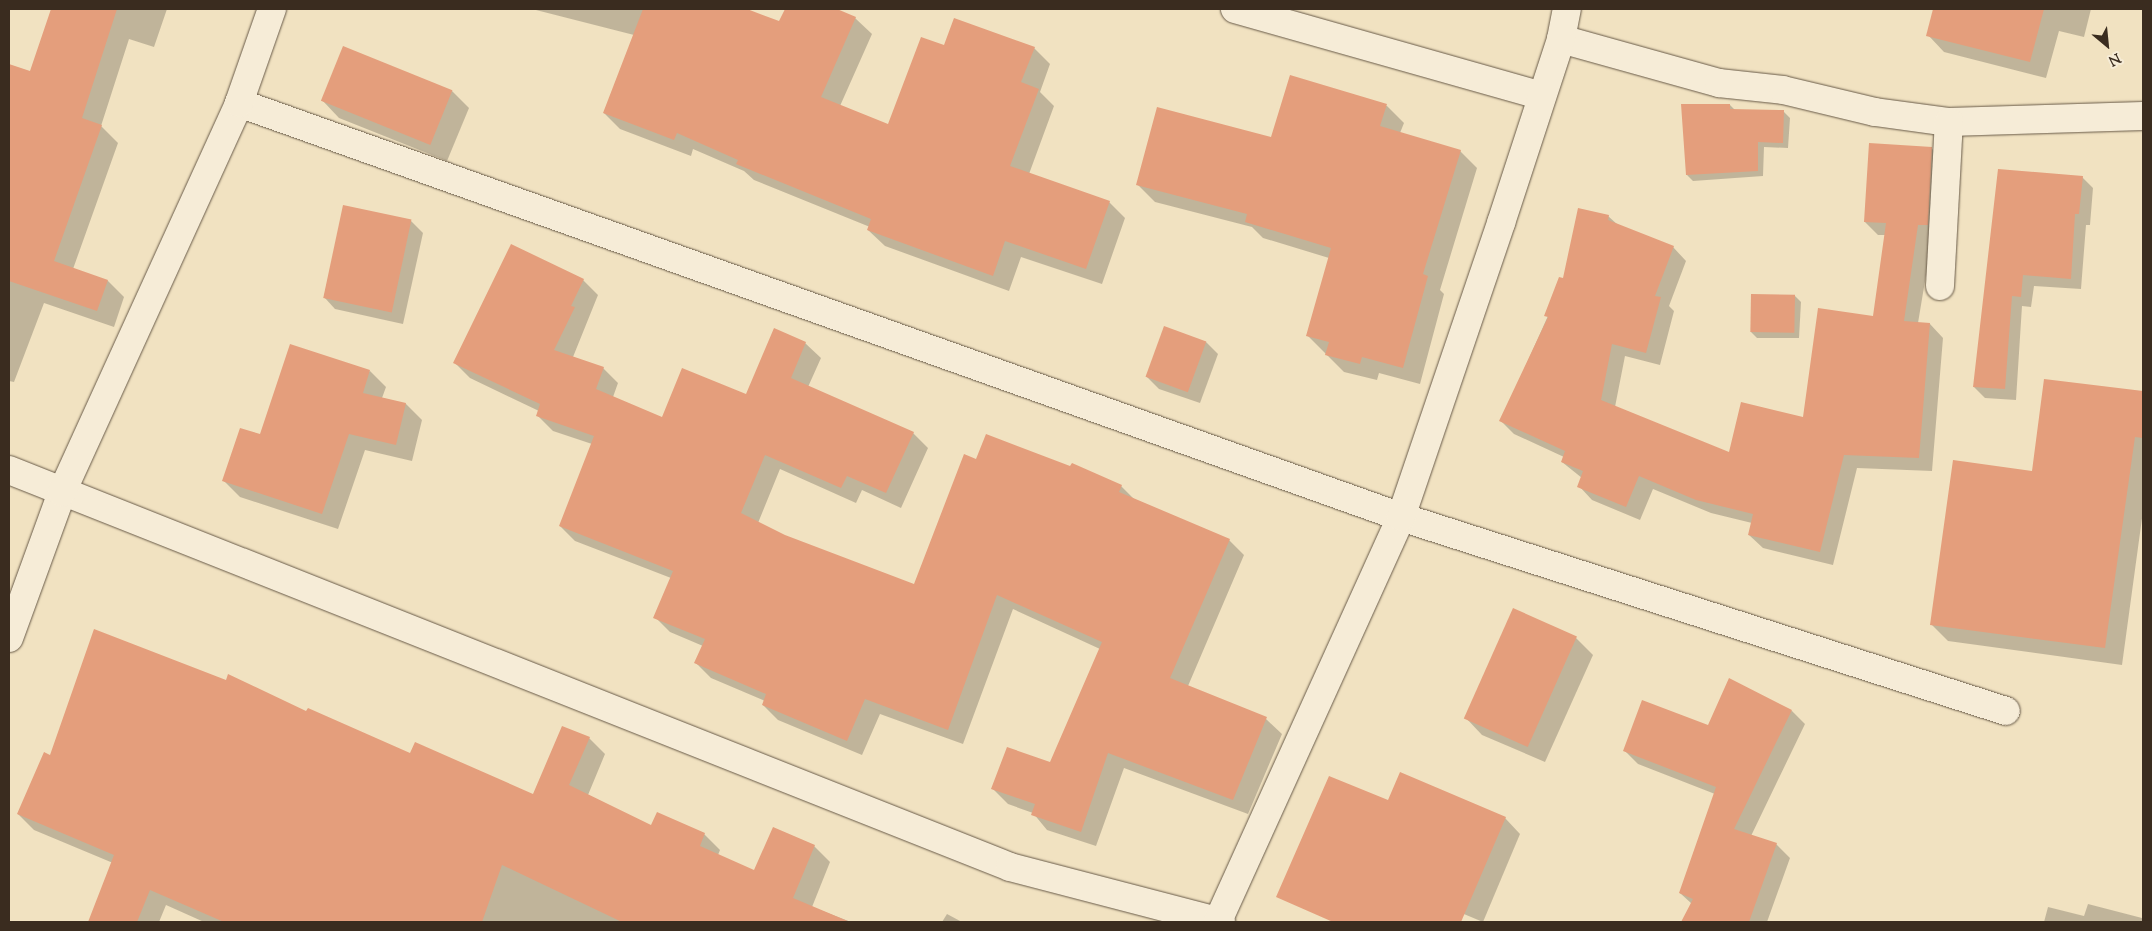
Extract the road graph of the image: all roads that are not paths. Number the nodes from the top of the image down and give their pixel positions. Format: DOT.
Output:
graph roads {
  1 [pos="272,9"];
  2 [pos="1235,9"];
  3 [pos="1567,9"];
  4 [pos="1561,40"];
  5 [pos="1542,96"];
  6 [pos="239,103"];
  7 [pos="2143,116"];
  8 [pos="1949,122"];
  9 [pos="1940,286"];
  10 [pos="9,470"];
  11 [pos="62,492"];
  12 [pos="1401,518"];
  13 [pos="9,638"];
  14 [pos="2006,711"];
  15 [pos="1219,922"];
  1 -- 6 [label="street"];
  2 -- 5 [label="street"];
  3 -- 4 [label="street"];
  4 -- 5 [label="street"];
  4 -- 8 [label="street"];
  5 -- 12 [label="street"];
  6 -- 11 [label="street"];
  6 -- 12 [label="street"];
  7 -- 8 [label="street"];
  8 -- 9 [label="street"];
  10 -- 11 [label="street"];
  11 -- 13 [label="street"];
  11 -- 15 [label="street"];
  12 -- 14 [label="street"];
  12 -- 15 [label="street"];
}
